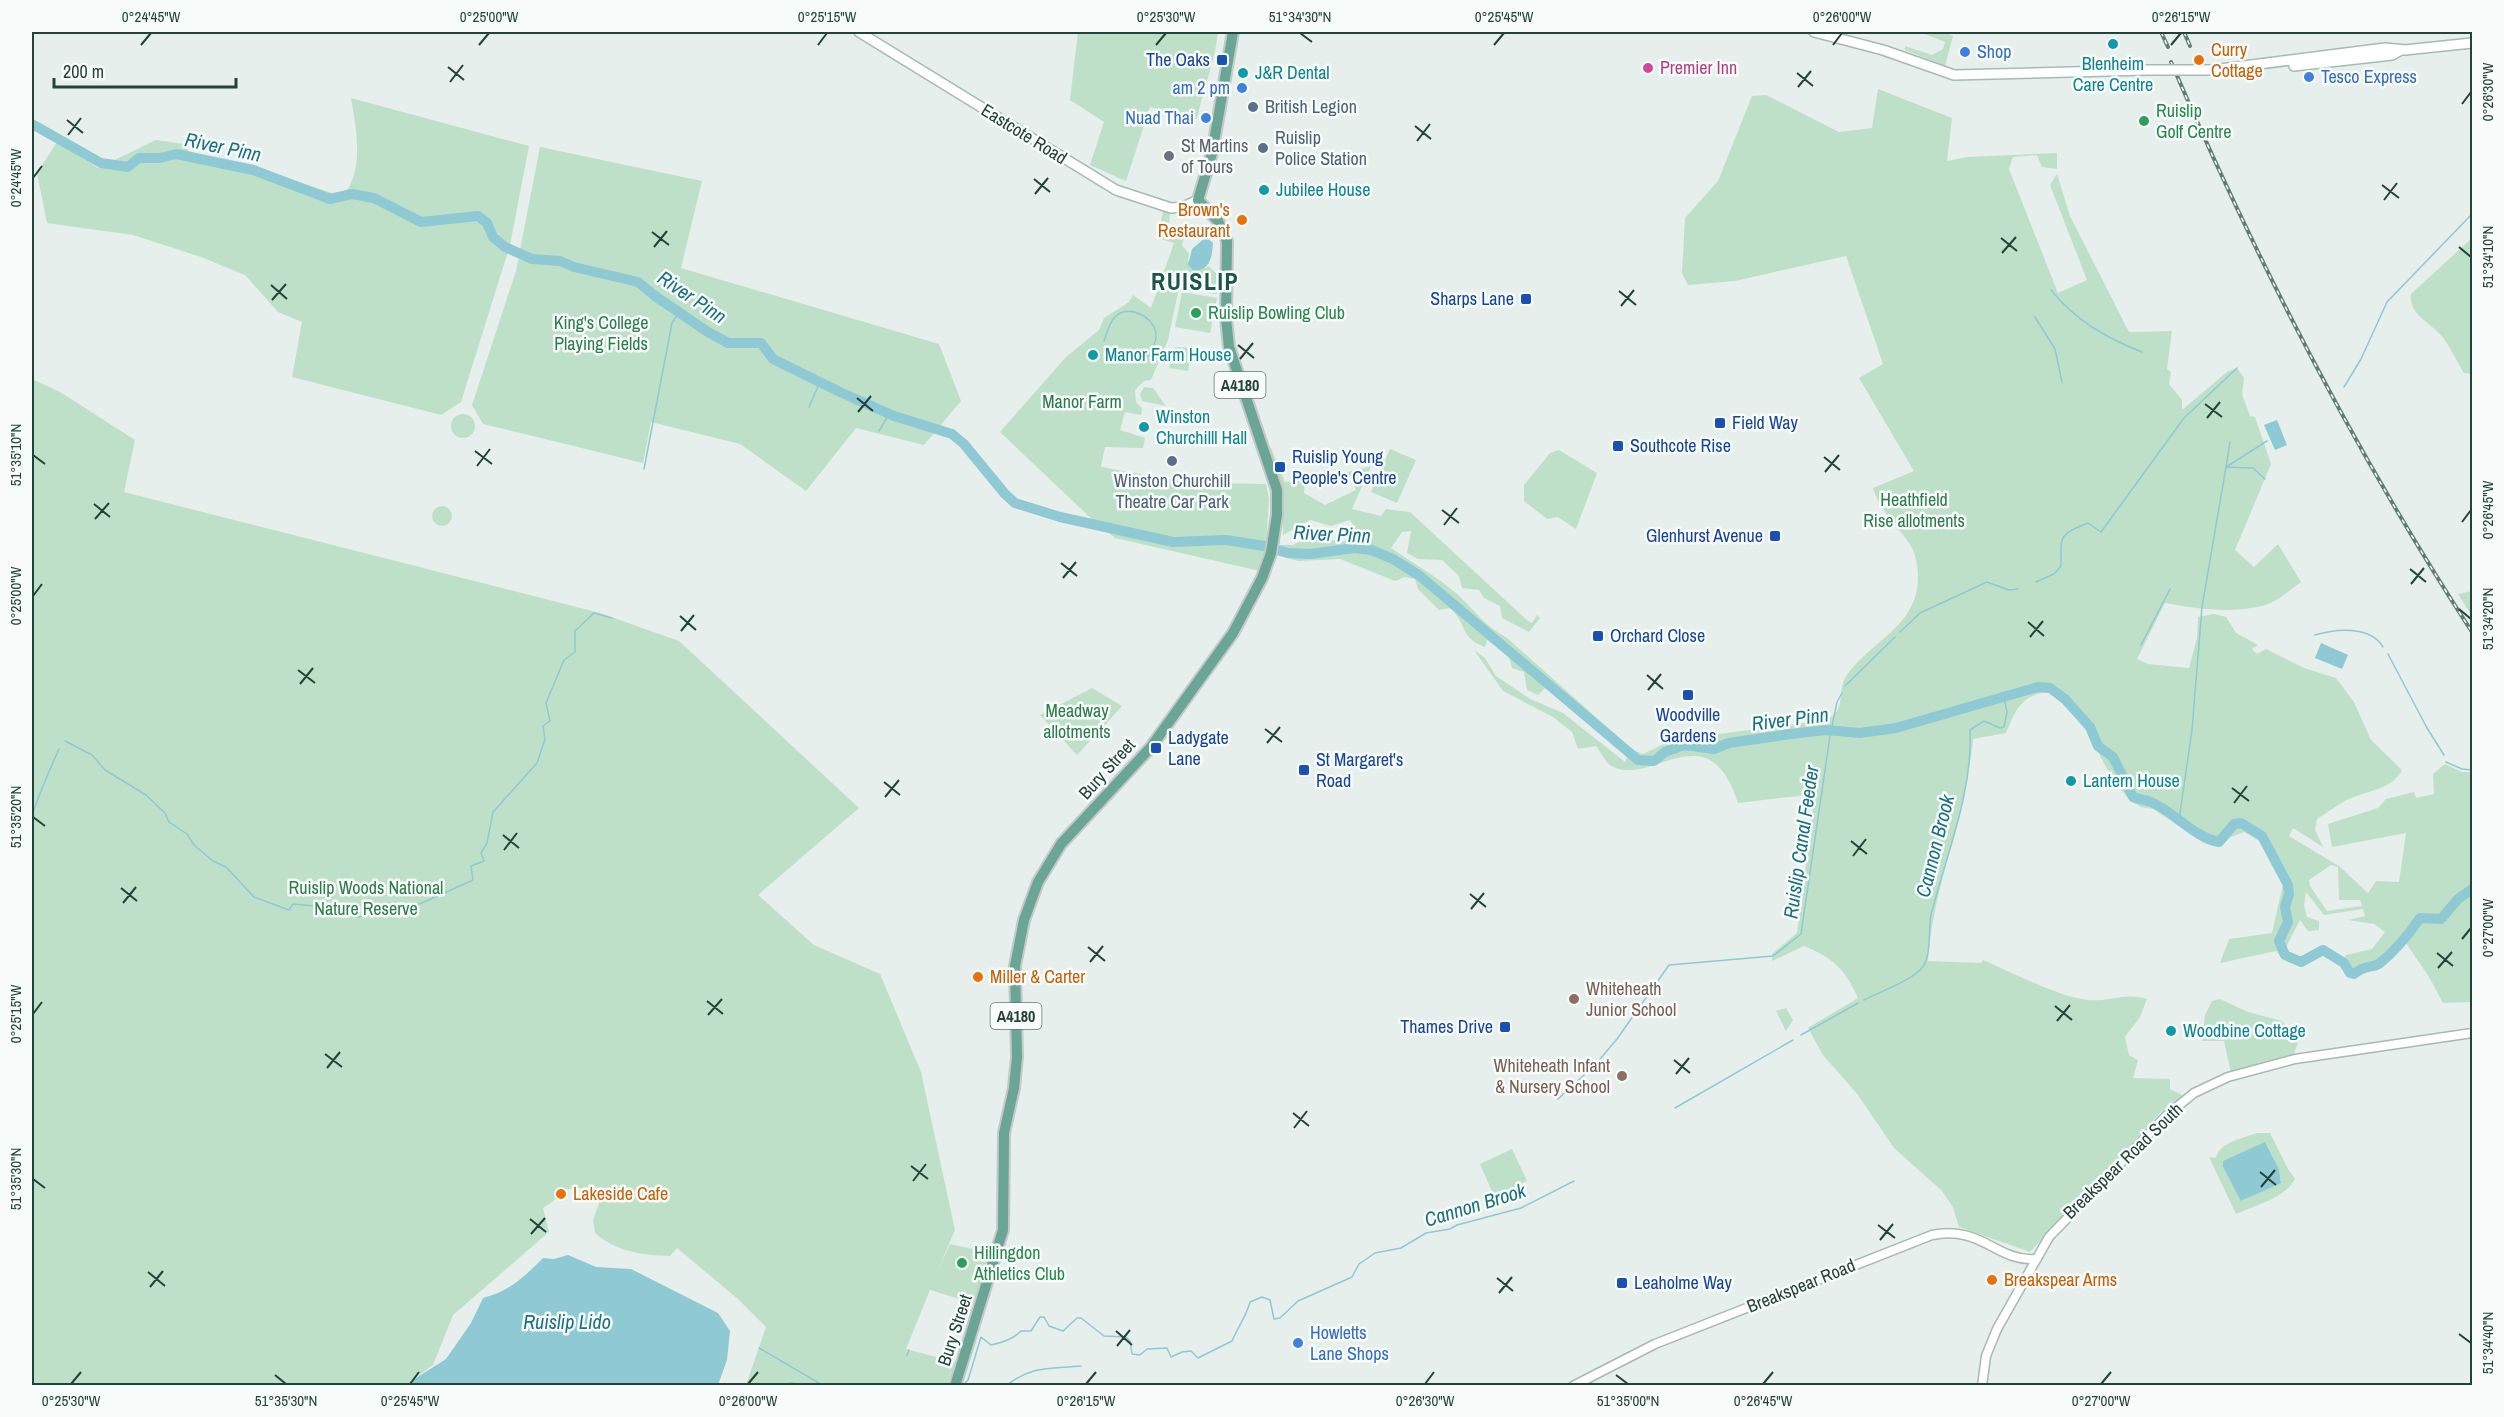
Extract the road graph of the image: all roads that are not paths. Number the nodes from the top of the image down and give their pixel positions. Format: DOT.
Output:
graph roads {
  1 [pos="859,32"];
  2 [pos="1233,32"];
  3 [pos="1814,32"];
  4 [pos="2472,43"];
  5 [pos="1198,200"];
  6 [pos="2472,1033"];
  7 [pos="2035,1259"];
  8 [pos="955,1386"];
  9 [pos="1573,1386"];
  10 [pos="1982,1386"];
  1 -- 5 [label="main road, Eastcote Road"];
  2 -- 5 [label="main road"];
  3 -- 4 [label="main road"];
  5 -- 8 [label="main road, Bury Street / A4180"];
  6 -- 7 [label="street, Breakspear Road South"];
  7 -- 9 [label="street, Breakspear Road"];
  7 -- 10 [label="street, Breakspear Road South"];
}
